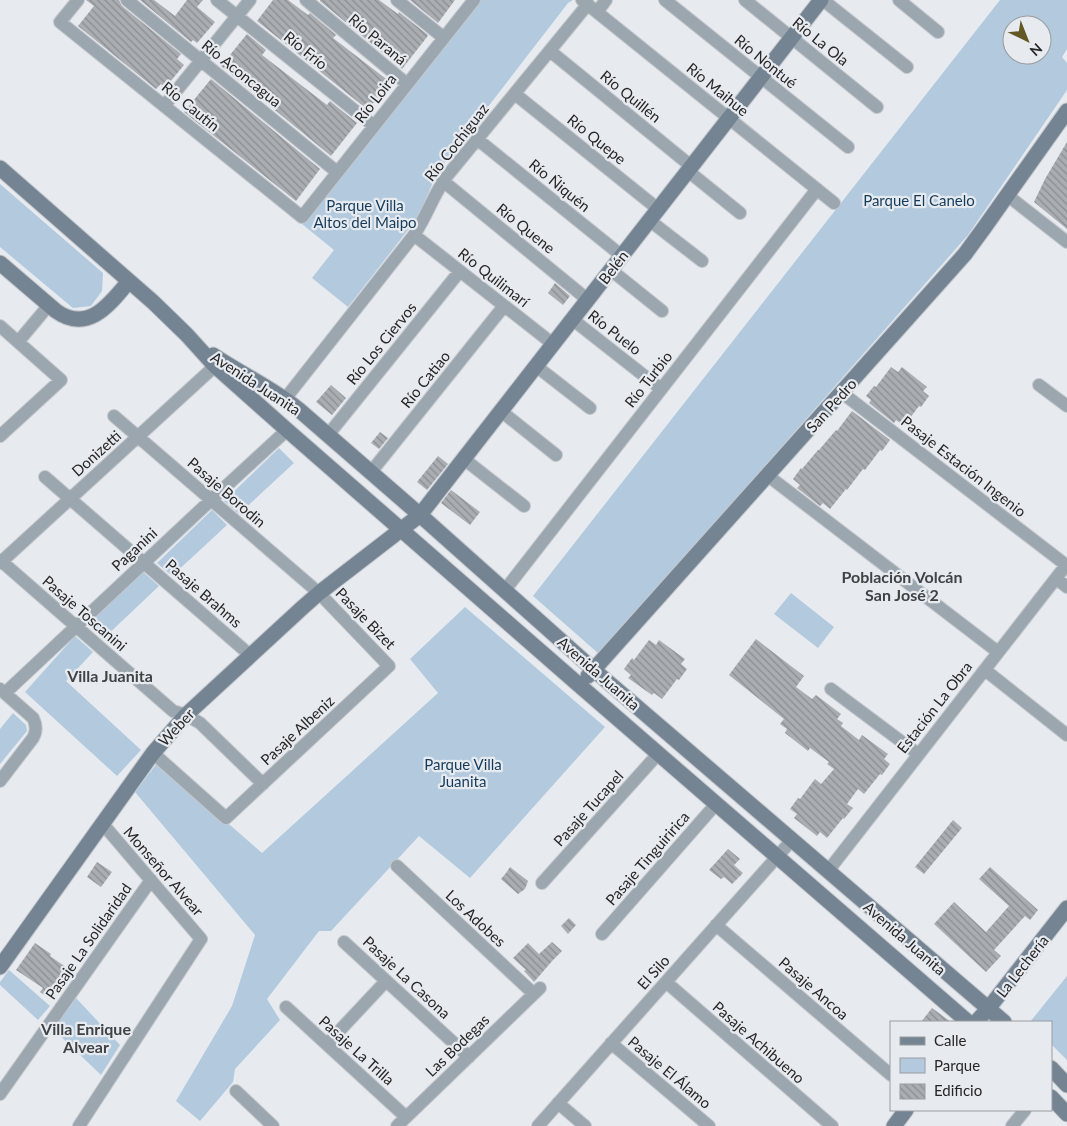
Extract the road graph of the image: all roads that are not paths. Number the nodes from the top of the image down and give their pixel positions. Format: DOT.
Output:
graph roads {
  1 [pos="78,0"];
  2 [pos="127,0"];
  3 [pos="217,0"];
  4 [pos="250,0"];
  5 [pos="306,0"];
  6 [pos="397,0"];
  7 [pos="474,0"];
  8 [pos="606,0"];
  9 [pos="665,0"];
  10 [pos="744,0"];
  11 [pos="822,0"];
  12 [pos="898,0"];
  13 [pos="589,5"];
  14 [pos="237,16"];
  15 [pos="938,32"];
  16 [pos="444,38"];
  17 [pos="792,38"];
  18 [pos="550,51"];
  19 [pos="201,60"];
  20 [pos="907,68"];
  21 [pos="761,77"];
  22 [pos="407,84"];
  23 [pos="515,94"];
  24 [pos="164,106"];
  25 [pos="878,107"];
  26 [pos="1067,111"];
  27 [pos="729,118"];
  28 [pos="374,126"];
  29 [pos="477,139"];
  30 [pos="848,147"];
  31 [pos="0,168"];
  32 [pos="690,169"];
  33 [pos="337,172"];
  34 [pos="443,181"];
  35 [pos="817,189"];
  36 [pos="1007,195"];
  37 [pos="834,203"];
  38 [pos="740,213"];
  39 [pos="654,215"];
  40 [pos="302,216"];
  41 [pos="414,235"];
  42 [pos="1067,242"];
  43 [pos="622,256"];
  44 [pos="702,262"];
  45 [pos="0,263"];
  46 [pos="611,270"];
  47 [pos="460,271"];
  48 [pos="129,281"];
  49 [pos="588,300"];
  50 [pos="49,306"];
  51 [pos="504,306"];
  52 [pos="662,311"];
  53 [pos="572,319"];
  54 [pos="0,326"];
  55 [pos="187,335"];
  56 [pos="18,342"];
  57 [pos="553,344"];
  58 [pos="215,366"];
  59 [pos="536,366"];
  60 [pos="1039,385"];
  61 [pos="661,389"];
  62 [pos="841,392"];
  63 [pos="286,399"];
  64 [pos="1067,406"];
  65 [pos="590,408"];
  66 [pos="501,411"];
  67 [pos="114,416"];
  68 [pos="3,429"];
  69 [pos="287,430"];
  70 [pos="328,435"];
  71 [pos="138,437"];
  72 [pos="556,455"];
  73 [pos="464,459"];
  74 [pos="371,472"];
  75 [pos="767,475"];
  76 [pos="45,477"];
  77 [pos="70,498"];
  78 [pos="211,500"];
  79 [pos="524,506"];
  80 [pos="420,515"];
  81 [pos="400,530"];
  82 [pos="1,562"];
  83 [pos="144,562"];
  84 [pos="1066,564"];
  85 [pos="1056,578"];
  86 [pos="1067,586"];
  87 [pos="505,590"];
  88 [pos="319,593"];
  89 [pos="76,626"];
  90 [pos="998,652"];
  91 [pos="250,655"];
  92 [pos="389,666"];
  93 [pos="594,670"];
  94 [pos="984,670"];
  95 [pos="579,685"];
  96 [pos="831,690"];
  97 [pos="2,691"];
  98 [pos="186,715"];
  99 [pos="1067,736"];
  100 [pos="153,752"];
  101 [pos="658,754"];
  102 [pos="918,754"];
  103 [pos="0,780"];
  104 [pos="262,784"];
  105 [pos="716,804"];
  106 [pos="102,823"];
  107 [pos="792,840"];
  108 [pos="776,857"];
  109 [pos="397,866"];
  110 [pos="828,871"];
  111 [pos="151,880"];
  112 [pos="542,883"];
  113 [pos="1067,908"];
  114 [pos="716,925"];
  115 [pos="602,934"];
  116 [pos="344,942"];
  117 [pos="0,967"];
  118 [pos="386,981"];
  119 [pos="666,982"];
  120 [pos="537,991"];
  121 [pos="286,1006"];
  122 [pos="988,1009"];
  123 [pos="967,1021"];
  124 [pos="977,1021"];
  125 [pos="1003,1021"];
  126 [pos="611,1043"];
  127 [pos="327,1044"];
  128 [pos="469,1056"];
  129 [pos="1052,1069"];
  130 [pos="890,1074"];
  131 [pos="1067,1085"];
  132 [pos="236,1091"];
  133 [pos="0,1094"];
  134 [pos="1052,1098"];
  135 [pos="558,1103"];
  136 [pos="905,1111"];
  137 [pos="1024,1111"];
  138 [pos="1067,1114"];
  139 [pos="406,1117"];
  140 [pos="78,1126"];
  141 [pos="273,1126"];
  142 [pos="397,1126"];
  143 [pos="538,1126"];
  144 [pos="585,1126"];
  145 [pos="708,1126"];
  146 [pos="832,1126"];
  147 [pos="894,1126"];
  148 [pos="1012,1126"];
  1 -- 24 [label="street, Río Cautín"];
  2 -- 19 [label="street, Río Aconcagua"];
  3 -- 14 [label="street, Río Frío"];
  4 -- 14 [label="street"];
  5 -- 22 [label="street, Río Paraná"];
  6 -- 16 [label="street"];
  7 -- 16 [label="street, Río Loira"];
  8 -- 13 [label="street, Río Cochiguaz"];
  9 -- 21 [label="street, Río Nontué"];
  10 -- 17 [label="street, Río La Ola"];
  11 -- 17 [label="main road, Belén"];
  11 -- 20 [label="street"];
  12 -- 15 [label="street"];
  13 -- 18 [label="street, Río Cochiguaz"];
  13 -- 27 [label="street, Río Maihue"];
  14 -- 19 [label="street"];
  14 -- 28 [label="street, Río Frío"];
  16 -- 22 [label="street, Río Loira"];
  17 -- 21 [label="main road, Belén"];
  17 -- 25 [label="street, Río La Ola"];
  18 -- 23 [label="street, Río Cochiguaz"];
  18 -- 32 [label="street, Río Quillén"];
  19 -- 24 [label="street"];
  19 -- 33 [label="street, Río Aconcagua"];
  21 -- 27 [label="main road, Belén"];
  21 -- 30 [label="street, Río Nontué"];
  22 -- 28 [label="street, Río Loira"];
  23 -- 29 [label="street, Río Cochiguaz"];
  23 -- 39 [label="street, Río Quepe"];
  24 -- 40 [label="street, Río Cautín"];
  26 -- 36 [label="main road, San Pedro"];
  27 -- 32 [label="main road, Belén"];
  27 -- 35 [label="street, Río Maihue"];
  28 -- 33 [label="street, Río Loira"];
  29 -- 34 [label="street, Río Cochiguaz"];
  29 -- 43 [label="street, Río Ñiquén"];
  31 -- 48 [label="main road, Avenida Juanita"];
  32 -- 38 [label="street, Río Quillén"];
  32 -- 39 [label="main road, Belén"];
  33 -- 40 [label="street, Río Loira"];
  34 -- 41 [label="street, Río Cochiguaz"];
  34 -- 49 [label="street, Río Quene"];
  35 -- 37 [label="street, Río Maihue"];
  35 -- 61 [label="street, Río Turbio"];
  36 -- 42 [label="street"];
  36 -- 62 [label="main road, San Pedro"];
  39 -- 43 [label="main road, Belén"];
  39 -- 44 [label="street, Río Quepe"];
  41 -- 47 [label="street, Río Quilimarí"];
  41 -- 63 [label="street, Río Cochiguaz"];
  43 -- 46 [label="main road, Belén"];
  45 -- 50 [label="main road"];
  46 -- 49 [label="main road, Belén"];
  46 -- 52 [label="street"];
  47 -- 51 [label="street, Río Quilimarí"];
  47 -- 70 [label="street, Río Los Ciervos"];
  48 -- 50 [label="main road"];
  48 -- 55 [label="main road, Avenida Juanita"];
  49 -- 53 [label="main road, Belén"];
  50 -- 56 [label="street"];
  51 -- 57 [label="street, Río Quilimarí"];
  51 -- 74 [label="street, Río Catiao"];
  53 -- 57 [label="main road, Belén"];
  53 -- 61 [label="street, Río Puelo"];
  54 -- 56 [label="street"];
  55 -- 58 [label="main road, Avenida Juanita"];
  55 -- 63 [label="main road, Avenida Juanita"];
  56 -- 68 [label="street"];
  57 -- 59 [label="main road, Belén"];
  58 -- 69 [label="main road, Avenida Juanita"];
  58 -- 71 [label="street, Donizetti"];
  59 -- 65 [label="street"];
  59 -- 66 [label="main road, Belén"];
  60 -- 64 [label="street"];
  61 -- 87 [label="street, Río Turbio"];
  62 -- 75 [label="main road, San Pedro"];
  62 -- 84 [label="street, Pasaje Estación Ingenio"];
  63 -- 70 [label="main road, Avenida Juanita"];
  66 -- 72 [label="street"];
  66 -- 73 [label="main road, Belén"];
  67 -- 71 [label="street, Pasaje Borodin"];
  69 -- 78 [label="street, Paganini"];
  69 -- 81 [label="main road, Avenida Juanita"];
  70 -- 74 [label="main road, Avenida Juanita"];
  71 -- 77 [label="street, Donizetti"];
  71 -- 78 [label="street, Pasaje Borodin"];
  73 -- 79 [label="street"];
  73 -- 80 [label="main road, Belén"];
  74 -- 80 [label="main road, Avenida Juanita"];
  75 -- 90 [label="street"];
  75 -- 93 [label="main road, San Pedro"];
  76 -- 77 [label="street, Pasaje Brahms"];
  77 -- 82 [label="street, Donizetti"];
  77 -- 83 [label="street, Pasaje Brahms"];
  78 -- 83 [label="street, Paganini"];
  78 -- 88 [label="street, Pasaje Borodin"];
  80 -- 81 [label="main road, Belén"];
  80 -- 87 [label="main road, Avenida Juanita"];
  81 -- 88 [label="main road, Weber"];
  81 -- 95 [label="main road, Avenida Juanita"];
  82 -- 89 [label="street, Pasaje Toscanini"];
  83 -- 89 [label="street, Paganini"];
  83 -- 91 [label="street, Pasaje Brahms"];
  84 -- 85 [label="street, Estación La Obra"];
  85 -- 86 [label="street"];
  85 -- 90 [label="street, Estación La Obra"];
  87 -- 93 [label="main road, Avenida Juanita"];
  88 -- 91 [label="main road, Weber"];
  88 -- 92 [label="street, Pasaje Bizet"];
  89 -- 97 [label="street, Paganini"];
  89 -- 98 [label="street, Pasaje Toscanini"];
  90 -- 94 [label="street, Estación La Obra"];
  91 -- 98 [label="main road, Weber"];
  92 -- 104 [label="street, Pasaje Albeniz"];
  93 -- 95 [label="main road, San Pedro"];
  93 -- 107 [label="main road, Avenida Juanita"];
  94 -- 99 [label="street"];
  94 -- 102 [label="street, Estación La Obra"];
  95 -- 101 [label="main road, Avenida Juanita"];
  96 -- 102 [label="street"];
  97 -- 103 [label="street"];
  98 -- 100 [label="main road, Weber"];
  98 -- 104 [label="street, Pasaje Toscanini"];
  100 -- 104 [label="street, Pasaje Albeniz"];
  100 -- 106 [label="main road, Weber"];
  101 -- 105 [label="main road, Avenida Juanita"];
  101 -- 112 [label="street, Pasaje Tucapel"];
  102 -- 110 [label="street, Estación La Obra"];
  105 -- 108 [label="main road, Avenida Juanita"];
  105 -- 115 [label="street, Pasaje Tinguiririca"];
  106 -- 111 [label="street, Monseñor Alvear"];
  106 -- 117 [label="main road, Weber"];
  107 -- 108 [label="street, El Silo"];
  107 -- 110 [label="main road, Avenida Juanita"];
  108 -- 114 [label="street, El Silo"];
  108 -- 123 [label="main road, Avenida Juanita"];
  109 -- 120 [label="street, Los Adobes"];
  110 -- 122 [label="main road, Avenida Juanita"];
  111 -- 133 [label="street, Pasaje La Solidaridad"];
  111 -- 140 [label="street, Monseñor Alvear"];
  113 -- 122 [label="main road, La Lechería"];
  114 -- 119 [label="street, El Silo"];
  114 -- 130 [label="street, Pasaje Ancoa"];
  116 -- 118 [label="street, Pasaje La Casona"];
  118 -- 127 [label="street"];
  118 -- 128 [label="street, Pasaje La Casona"];
  119 -- 126 [label="street, El Silo"];
  119 -- 146 [label="street, Pasaje Achibueno"];
  120 -- 128 [label="street, Las Bodegas"];
  121 -- 127 [label="street, Pasaje La Trilla"];
  122 -- 124 [label="main road, La Lechería"];
  122 -- 125 [label="main road, Avenida Juanita"];
  126 -- 135 [label="street, El Silo"];
  126 -- 145 [label="street, Pasaje El Álamo"];
  127 -- 139 [label="street, Pasaje La Trilla"];
  128 -- 139 [label="street, Las Bodegas"];
  129 -- 131 [label="main road"];
  132 -- 141 [label="street"];
  134 -- 138 [label="main road"];
  135 -- 143 [label="street, El Silo"];
  135 -- 144 [label="street"];
  136 -- 147 [label="main road"];
  137 -- 148 [label="street"];
  139 -- 142 [label="street, Las Bodegas"];
}
